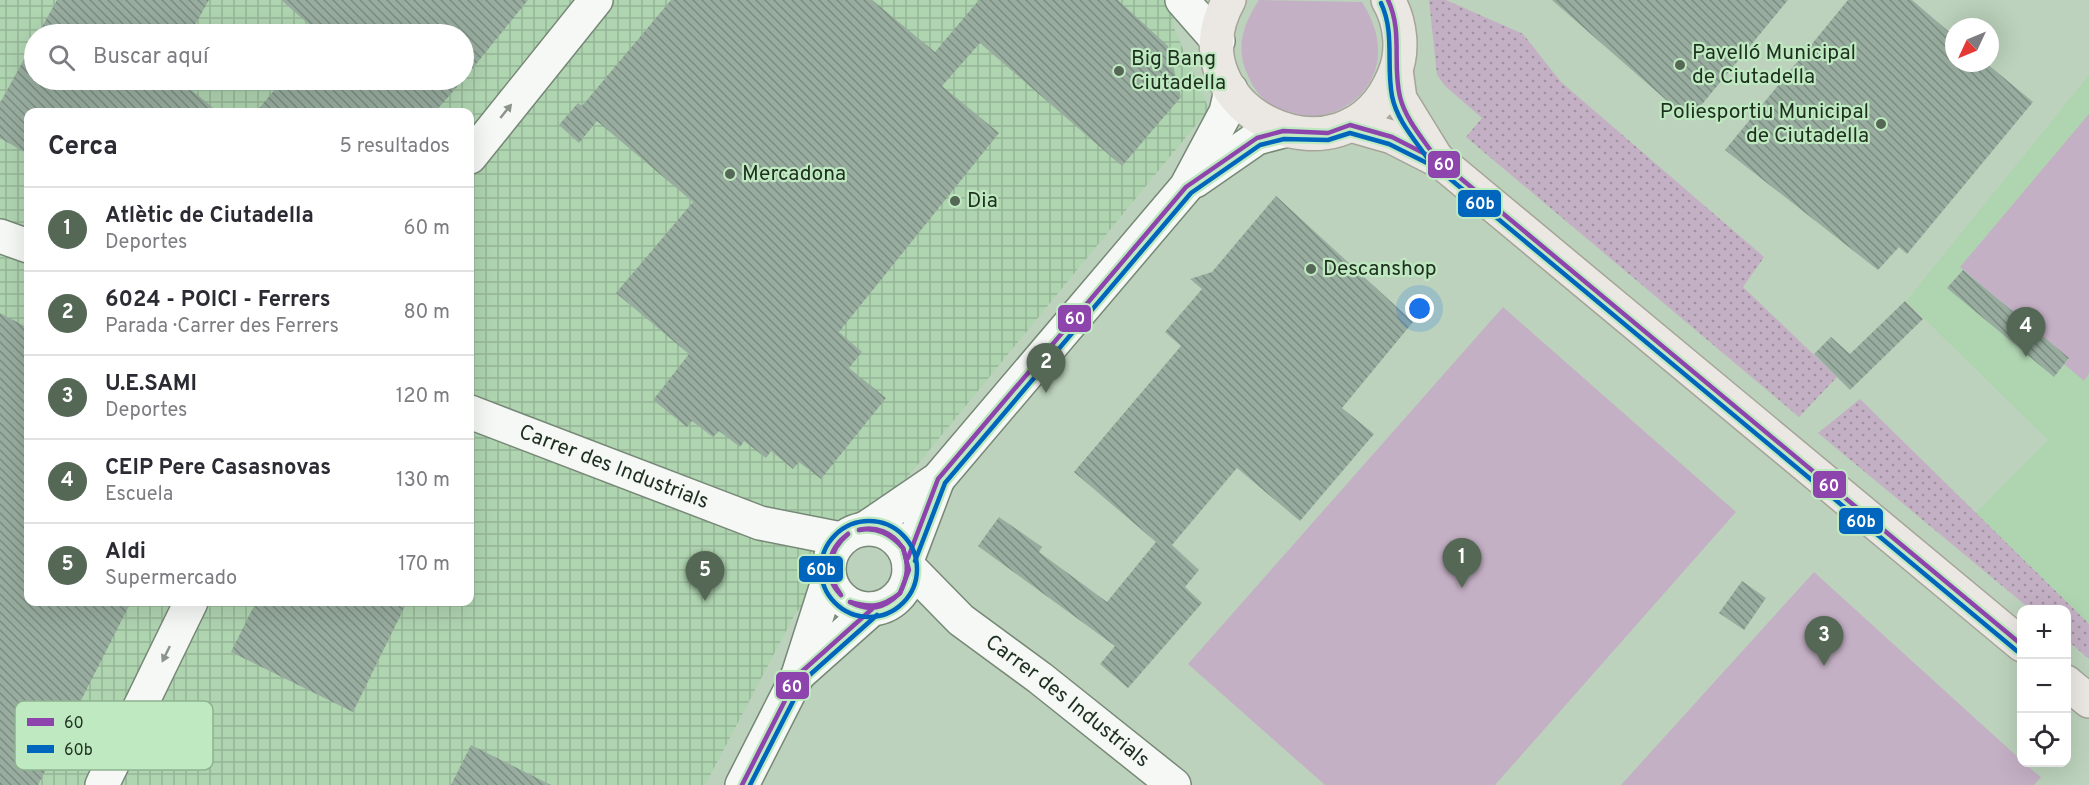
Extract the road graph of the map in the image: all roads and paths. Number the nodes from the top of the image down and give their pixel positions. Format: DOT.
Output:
graph roads {
  1 [pos="596,0"];
  2 [pos="1182,0"];
  3 [pos="1389,1"];
  4 [pos="1221,16"];
  5 [pos="1396,70"];
  6 [pos="1231,90"];
  7 [pos="1350,125"];
  8 [pos="1283,131"];
  9 [pos="474,152"];
  10 [pos="1438,161"];
  11 [pos="1186,187"];
  12 [pos="0,236"];
  13 [pos="24,245"];
  14 [pos="474,414"];
  15 [pos="938,479"];
  16 [pos="841,553"];
  17 [pos="908,562"];
  18 [pos="189,606"];
  19 [pos="881,606"];
  20 [pos="960,620"];
  21 [pos="2017,641"];
  22 [pos="798,675"];
  23 [pos="2071,685"];
  24 [pos="143,701"];
  25 [pos="2089,701"];
  26 [pos="109,770"];
  27 [pos="102,785"];
  28 [pos="742,785"];
  29 [pos="1174,785"];
  9 -- 1 [label="street, one-way"];
  2 -- 4 [label="street"];
  3 -- 5 [label="main road"];
  4 -- 6 [label="main road"];
  5 -- 7 [label="main road"];
  5 -- 10 [label="main road"];
  6 -- 8 [label="main road"];
  6 -- 11 [label="street"];
  7 -- 8 [label="main road"];
  7 -- 10 [label="main road"];
  8 -- 11 [label="street"];
  10 -- 21 [label="main road"];
  11 -- 15 [label="street"];
  12 -- 13 [label="street"];
  14 -- 16 [label="street, Carrer des Industrials"];
  15 -- 16 [label="street"];
  15 -- 17 [label="street"];
  16 -- 17 [label="street"];
  16 -- 19 [label="street"];
  16 -- 22 [label="street"];
  17 -- 19 [label="street"];
  17 -- 20 [label="street, Carrer des Industrials"];
  18 -- 24 [label="street, one-way"];
  19 -- 20 [label="street, Carrer des Industrials"];
  19 -- 22 [label="street"];
  20 -- 29 [label="street, Carrer des Industrials"];
  22 -- 28 [label="street"];
  23 -- 25 [label="main road"];
  26 -- 27 [label="street, one-way"];
}
